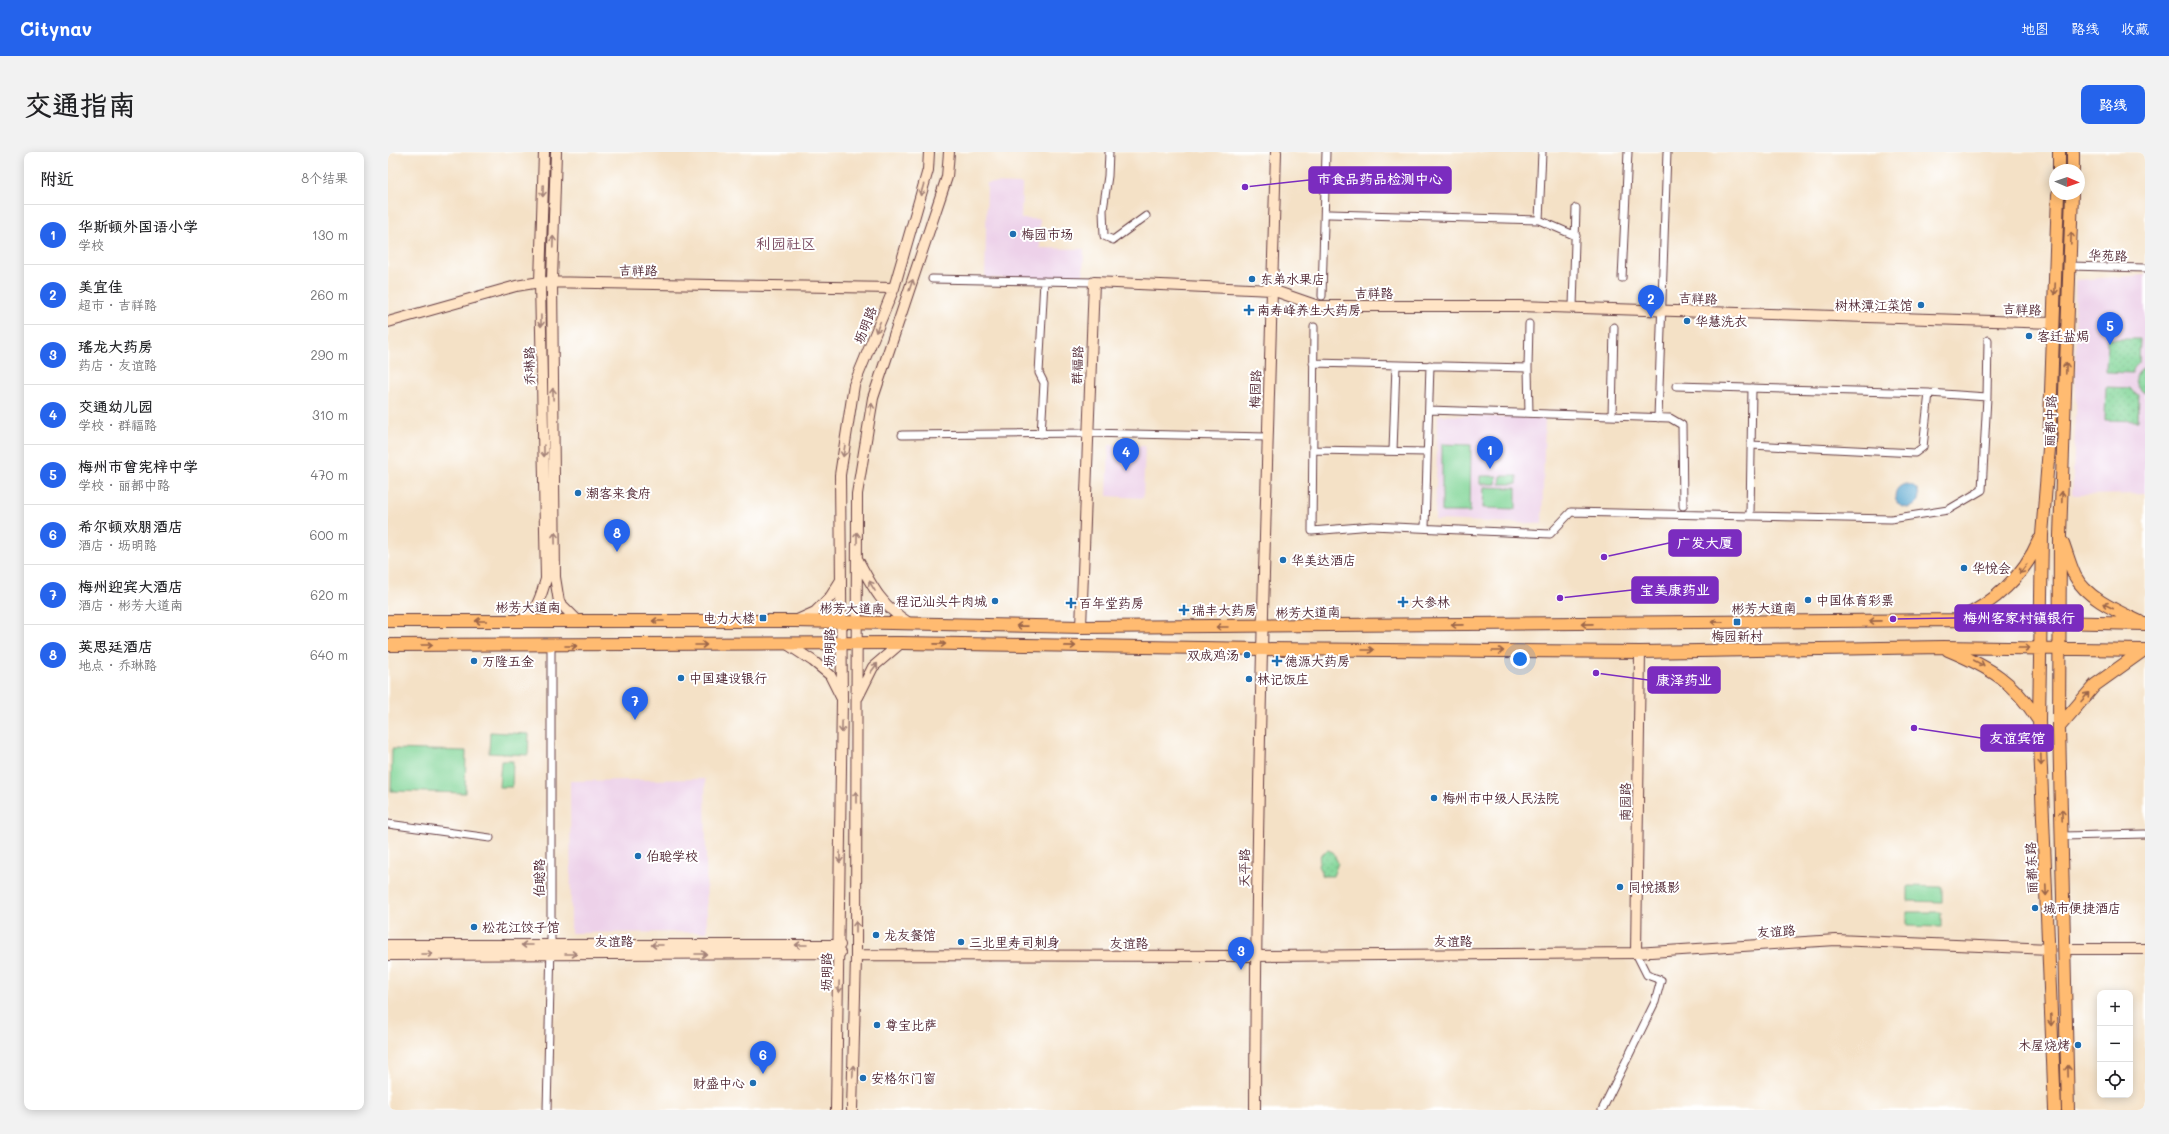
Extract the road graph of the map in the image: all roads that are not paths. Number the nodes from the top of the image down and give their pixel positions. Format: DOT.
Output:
graph roads {
  1 [pos="544,152"];
  2 [pos="556,152"];
  3 [pos="929,152"];
  4 [pos="949,152"];
  5 [pos="1109,152"];
  6 [pos="1276,152"];
  7 [pos="1326,152"];
  8 [pos="1542,152"];
  9 [pos="1628,152"];
  10 [pos="1667,152"];
  11 [pos="2059,152"];
  12 [pos="2074,152"];
  13 [pos="2059,164"];
  14 [pos="2073,164"];
  15 [pos="2058,200"];
  16 [pos="2072,200"];
  17 [pos="1576,208"];
  18 [pos="1329,214"];
  19 [pos="1146,216"];
  20 [pos="1539,220"];
  21 [pos="1576,236"];
  22 [pos="2070,266"];
  23 [pos="2145,268"];
  24 [pos="1622,278"];
  25 [pos="932,279"];
  26 [pos="552,281"];
  27 [pos="1044,281"];
  28 [pos="540,282"];
  29 [pos="1094,282"];
  30 [pos="894,288"];
  31 [pos="1272,290"];
  32 [pos="1322,296"];
  33 [pos="1573,308"];
  34 [pos="1662,310"];
  35 [pos="388,322"];
  36 [pos="2054,323"];
  37 [pos="1529,324"];
  38 [pos="1314,327"];
  39 [pos="1614,327"];
  40 [pos="1988,340"];
  41 [pos="1313,363"];
  42 [pos="1396,364"];
  43 [pos="1430,365"];
  44 [pos="1528,368"];
  45 [pos="1676,386"];
  46 [pos="1752,388"];
  47 [pos="1929,393"];
  48 [pos="1987,397"];
  49 [pos="1429,410"];
  50 [pos="1529,413"];
  51 [pos="1612,416"];
  52 [pos="1658,418"];
  53 [pos="1088,433"];
  54 [pos="1041,434"];
  55 [pos="902,435"];
  56 [pos="1267,437"];
  57 [pos="1751,445"];
  58 [pos="1313,450"];
  59 [pos="1392,451"];
  60 [pos="1428,452"];
  61 [pos="1683,506"];
  62 [pos="1750,516"];
  63 [pos="1425,528"];
  64 [pos="2042,535"];
  65 [pos="2060,536"];
  66 [pos="858,559"];
  67 [pos="551,578"];
  68 [pos="841,580"];
  69 [pos="2041,589"];
  70 [pos="2060,589"];
  71 [pos="1956,620"];
  72 [pos="388,621"];
  73 [pos="520,621"];
  74 [pos="578,621"];
  75 [pos="795,621"];
  76 [pos="842,622"];
  77 [pos="858,622"];
  78 [pos="2041,622"];
  79 [pos="2060,622"];
  80 [pos="909,623"];
  81 [pos="2144,624"];
  82 [pos="1081,627"];
  83 [pos="1261,627"];
  84 [pos="857,643"];
  85 [pos="901,643"];
  86 [pos="787,644"];
  87 [pos="842,644"];
  88 [pos="388,645"];
  89 [pos="551,646"];
  90 [pos="1943,648"];
  91 [pos="2041,648"];
  92 [pos="2060,648"];
  93 [pos="1261,650"];
  94 [pos="2144,650"];
  95 [pos="1640,652"];
  96 [pos="842,699"];
  97 [pos="856,701"];
  98 [pos="2039,721"];
  99 [pos="2059,726"];
  100 [pos="388,824"];
  101 [pos="2145,834"];
  102 [pos="2063,836"];
  103 [pos="490,838"];
  104 [pos="388,945"];
  105 [pos="840,949"];
  106 [pos="2049,949"];
  107 [pos="2065,949"];
  108 [pos="2145,949"];
  109 [pos="551,950"];
  110 [pos="1636,953"];
  111 [pos="388,955"];
  112 [pos="856,955"];
  113 [pos="1256,956"];
  114 [pos="547,1110"];
  115 [pos="836,1110"];
  116 [pos="852,1110"];
  117 [pos="1255,1110"];
  118 [pos="1602,1110"];
  119 [pos="2054,1110"];
  120 [pos="2068,1110"];
  1 -- 28 [label="street, 乔琳路, one-way"];
  26 -- 2 [label="street, 乔琳路, one-way"];
  3 -- 30 [label="street, 坜明路, one-way"];
  66 -- 4 [label="street, one-way"];
  5 -- 19 [label="street"];
  6 -- 31 [label="street, 梅园路"];
  7 -- 32 [label="street"];
  8 -- 20 [label="street"];
  9 -- 24 [label="street"];
  10 -- 34 [label="street"];
  11 -- 13 [label="main road"];
  12 -- 14 [label="main road"];
  15 -- 36 [label="main road, 丽都中路, one-way"];
  22 -- 16 [label="main road, 丽都中路, one-way"];
  17 -- 21 [label="street"];
  18 -- 20 [label="street"];
  20 -- 21 [label="street"];
  21 -- 33 [label="street"];
  22 -- 23 [label="street, 华苑路"];
  65 -- 22 [label="main road, 丽都中路, one-way"];
  25 -- 27 [label="street"];
  26 -- 28 [label="street, 吉祥路"];
  26 -- 30 [label="street, 吉祥路"];
  67 -- 26 [label="street, 乔琳路, one-way"];
  27 -- 29 [label="street"];
  27 -- 54 [label="street"];
  28 -- 35 [label="street, 吉祥路"];
  28 -- 67 [label="street, 乔琳路, one-way"];
  29 -- 31 [label="street"];
  29 -- 53 [label="street, 群福路"];
  30 -- 68 [label="street, 坜明路, one-way"];
  31 -- 33 [label="street, 吉祥路"];
  31 -- 56 [label="street, 梅园路"];
  33 -- 34 [label="street, 吉祥路"];
  34 -- 36 [label="street, 吉祥路"];
  34 -- 52 [label="street"];
  36 -- 64 [label="main road, 丽都中路"];
  37 -- 44 [label="street"];
  38 -- 41 [label="street"];
  39 -- 51 [label="street"];
  40 -- 48 [label="street"];
  41 -- 42 [label="street"];
  41 -- 58 [label="street"];
  42 -- 43 [label="street"];
  42 -- 59 [label="street"];
  43 -- 44 [label="street"];
  43 -- 49 [label="street"];
  44 -- 50 [label="street"];
  45 -- 46 [label="street"];
  46 -- 47 [label="street"];
  46 -- 57 [label="street"];
  47 -- 48 [label="street"];
  47 -- 57 [label="street"];
  48 -- 62 [label="street"];
  49 -- 50 [label="street"];
  49 -- 60 [label="street"];
  50 -- 51 [label="street"];
  51 -- 52 [label="street"];
  52 -- 61 [label="street"];
  53 -- 54 [label="street"];
  53 -- 56 [label="street"];
  53 -- 82 [label="street, 群福路"];
  54 -- 55 [label="street"];
  56 -- 83 [label="street, 梅园路"];
  57 -- 62 [label="street"];
  58 -- 59 [label="street"];
  58 -- 63 [label="street"];
  59 -- 60 [label="street"];
  60 -- 63 [label="street"];
  62 -- 63 [label="street"];
  64 -- 69 [label="main road, 丽都中路"];
  64 -- 71 [label="main road, one-way"];
  65 -- 70 [label="main road, 丽都中路"];
  81 -- 65 [label="main road, one-way"];
  66 -- 77 [label="street"];
  80 -- 66 [label="street, one-way"];
  67 -- 73 [label="street"];
  67 -- 74 [label="street"];
  68 -- 75 [label="street"];
  68 -- 76 [label="street, 坜明路"];
  69 -- 70 [label="main road"];
  69 -- 78 [label="main road, 丽都中路"];
  70 -- 79 [label="main road, 丽都中路"];
  71 -- 78 [label="main road, 彬芳大道南"];
  71 -- 83 [label="main road, 彬芳大道南, one-way"];
  73 -- 72 [label="main road, 彬芳大道南, one-way"];
  73 -- 74 [label="main road, 彬芳大道南"];
  75 -- 74 [label="main road, 彬芳大道南, one-way"];
  75 -- 76 [label="main road, 彬芳大道南"];
  76 -- 77 [label="main road, 彬芳大道南"];
  76 -- 87 [label="street, 坜明路"];
  77 -- 80 [label="main road, 彬芳大道南"];
  77 -- 84 [label="street"];
  78 -- 79 [label="main road, 彬芳大道南"];
  78 -- 91 [label="main road, 丽都中路"];
  79 -- 81 [label="main road, 彬芳大道南"];
  79 -- 92 [label="main road, 丽都中路"];
  82 -- 80 [label="main road, 彬芳大道南, one-way"];
  83 -- 82 [label="main road, 彬芳大道南, one-way"];
  83 -- 93 [label="street, 天平路"];
  84 -- 85 [label="main road"];
  84 -- 87 [label="main road"];
  84 -- 97 [label="street"];
  85 -- 93 [label="main road, one-way"];
  97 -- 85 [label="street, one-way"];
  86 -- 87 [label="main road"];
  89 -- 86 [label="main road, one-way"];
  86 -- 96 [label="street"];
  87 -- 96 [label="street, 坜明路"];
  88 -- 89 [label="main road, one-way"];
  89 -- 109 [label="street, 伯聪路"];
  90 -- 91 [label="main road, one-way"];
  90 -- 95 [label="main road"];
  90 -- 98 [label="main road, one-way"];
  91 -- 92 [label="main road"];
  91 -- 98 [label="main road, 丽都东路"];
  92 -- 94 [label="main road"];
  92 -- 99 [label="main road"];
  93 -- 95 [label="main road, one-way"];
  93 -- 113 [label="street, 天平路"];
  99 -- 94 [label="main road, one-way"];
  95 -- 110 [label="street, 南园路"];
  96 -- 105 [label="street, 坜明路, one-way"];
  112 -- 97 [label="street, one-way"];
  98 -- 106 [label="main road, 丽都东路, one-way"];
  102 -- 99 [label="main road, one-way"];
  100 -- 103 [label="street"];
  101 -- 102 [label="street"];
  102 -- 107 [label="main road"];
  109 -- 104 [label="street, 友谊路, one-way"];
  105 -- 109 [label="street, 友谊路"];
  105 -- 115 [label="street, 坜明路, one-way"];
  106 -- 110 [label="street, 友谊路"];
  106 -- 119 [label="main road, 丽都东路, one-way"];
  107 -- 108 [label="street"];
  120 -- 107 [label="main road, one-way"];
  111 -- 109 [label="street, 友谊路, one-way"];
  109 -- 114 [label="street, 伯聪路"];
  110 -- 113 [label="street, 友谊路"];
  110 -- 118 [label="street"];
  112 -- 113 [label="street, 友谊路"];
  116 -- 112 [label="street, one-way"];
  113 -- 117 [label="street, 天平路"];
}
